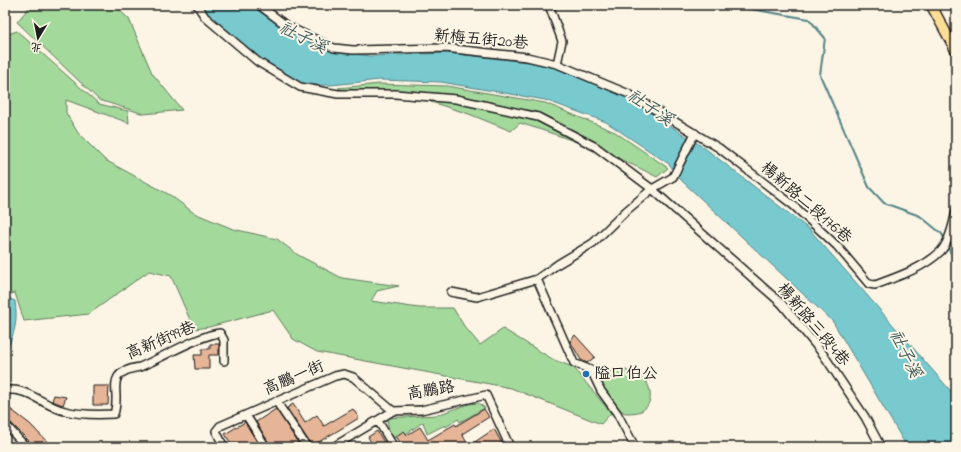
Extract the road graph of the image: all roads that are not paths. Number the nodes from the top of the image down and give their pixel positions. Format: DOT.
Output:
graph roads {
  1 [pos="197,5"];
  2 [pos="259,5"];
  3 [pos="549,5"];
  4 [pos="930,5"];
  5 [pos="956,51"];
  6 [pos="558,64"];
  7 [pos="695,135"];
  8 [pos="652,189"];
  9 [pos="956,210"];
  10 [pos="537,280"];
  11 [pos="450,292"];
  12 [pos="224,361"];
  13 [pos="5,392"];
  14 [pos="276,401"];
  15 [pos="393,411"];
  16 [pos="246,415"];
  17 [pos="378,421"];
  18 [pos="5,424"];
  19 [pos="26,447"];
  20 [pos="224,447"];
  21 [pos="266,447"];
  22 [pos="307,447"];
  23 [pos="332,447"];
  24 [pos="394,447"];
  25 [pos="510,447"];
  26 [pos="635,447"];
  27 [pos="881,447"];
  1 -- 8 [label="street, 楊新路三段4巷"];
  2 -- 6 [label="street, 新梅五街20巷"];
  3 -- 6 [label="street"];
  4 -- 5 [label="main road"];
  6 -- 7 [label="street, 新梅五街20巷"];
  7 -- 8 [label="street"];
  7 -- 9 [label="street, 楊新路二段176巷"];
  8 -- 10 [label="street"];
  8 -- 27 [label="street, 楊新路三段4巷"];
  10 -- 11 [label="street"];
  10 -- 26 [label="street"];
  12 -- 13 [label="street, 高新街99巷"];
  14 -- 15 [label="street, 高鵬一街"];
  14 -- 16 [label="street, 高鵬一街"];
  14 -- 22 [label="street"];
  15 -- 17 [label="street, 高鵬路"];
  15 -- 25 [label="street, 高鵬路"];
  16 -- 20 [label="street, 高鵬一街"];
  16 -- 21 [label="street"];
  17 -- 23 [label="street, 高鵬路"];
  17 -- 24 [label="street"];
  18 -- 19 [label="street"];
}
